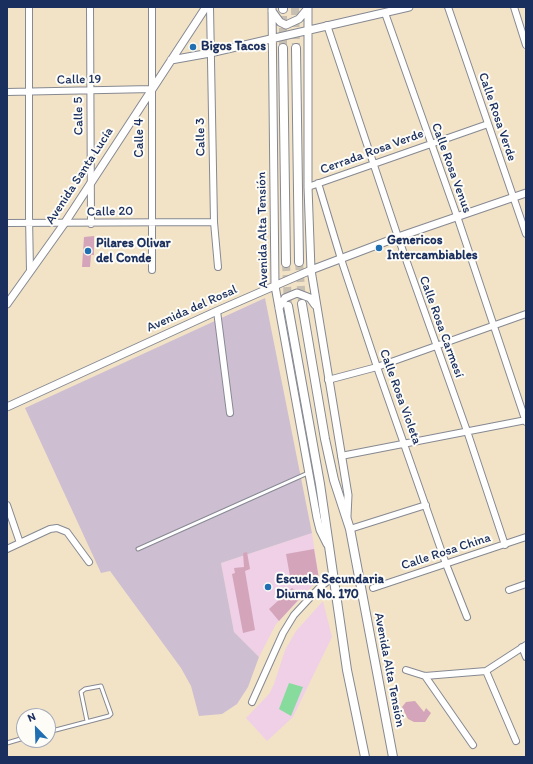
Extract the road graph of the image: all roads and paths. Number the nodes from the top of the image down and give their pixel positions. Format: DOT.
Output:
graph roads {
  1 [pos="29,7"];
  2 [pos="90,7"];
  3 [pos="152,7"];
  4 [pos="206,7"];
  5 [pos="210,7"];
  6 [pos="308,7"];
  7 [pos="409,7"];
  8 [pos="448,7"];
  9 [pos="514,7"];
  10 [pos="272,9"];
  11 [pos="385,13"];
  12 [pos="327,25"];
  13 [pos="309,29"];
  14 [pos="273,38"];
  15 [pos="526,44"];
  16 [pos="283,48"];
  17 [pos="296,48"];
  18 [pos="210,53"];
  19 [pos="171,60"];
  20 [pos="152,89"];
  21 [pos="90,91"];
  22 [pos="7,92"];
  23 [pos="28,92"];
  24 [pos="488,124"];
  25 [pos="430,143"];
  26 [pos="373,163"];
  27 [pos="92,180"];
  28 [pos="318,183"];
  29 [pos="308,187"];
  30 [pos="526,193"];
  31 [pos="514,197"];
  32 [pos="457,216"];
  33 [pos="214,222"];
  34 [pos="7,223"];
  35 [pos="29,223"];
  36 [pos="151,223"];
  37 [pos="64,224"];
  38 [pos="91,224"];
  39 [pos="526,234"];
  40 [pos="398,237"];
  41 [pos="340,259"];
  42 [pos="299,262"];
  43 [pos="286,263"];
  44 [pos="218,267"];
  45 [pos="152,270"];
  46 [pos="312,270"];
  47 [pos="30,271"];
  48 [pos="274,286"];
  49 [pos="7,304"];
  50 [pos="302,304"];
  51 [pos="288,306"];
  52 [pos="279,308"];
  53 [pos="317,309"];
  54 [pos="217,311"];
  55 [pos="526,314"];
  56 [pos="492,326"];
  57 [pos="436,346"];
  58 [pos="377,367"];
  59 [pos="328,380"];
  60 [pos="7,407"];
  61 [pos="230,413"];
  62 [pos="526,421"];
  63 [pos="467,431"];
  64 [pos="405,444"];
  65 [pos="342,456"];
  66 [pos="308,473"];
  67 [pos="7,505"];
  68 [pos="426,505"];
  69 [pos="347,517"];
  70 [pos="350,529"];
  71 [pos="526,537"];
  72 [pos="20,543"];
  73 [pos="327,544"];
  74 [pos="505,545"];
  75 [pos="7,549"];
  76 [pos="138,549"];
  77 [pos="89,562"];
  78 [pos="446,564"];
  79 [pos="333,577"];
  80 [pos="526,584"];
  81 [pos="373,588"];
  82 [pos="509,590"];
  83 [pos="467,617"];
  84 [pos="524,646"];
  85 [pos="526,657"];
  86 [pos="406,670"];
  87 [pos="486,671"];
  88 [pos="425,676"];
  89 [pos="252,702"];
  90 [pos="87,721"];
  91 [pos="56,730"];
  92 [pos="516,741"];
  93 [pos="473,745"];
  94 [pos="365,757"];
  95 [pos="393,757"];
  1 -- 23 [label="street"];
  2 -- 21 [label="street, Calle 5"];
  3 -- 20 [label="street, Calle 4"];
  4 -- 19 [label="street, Avenida Santa Lucía"];
  5 -- 18 [label="street, Calle 3"];
  6 -- 10 [label="street"];
  6 -- 13 [label="street, Avenida Alta Tensión"];
  7 -- 11 [label="street"];
  8 -- 24 [label="street, Calle Rosa Verde"];
  9 -- 15 [label="street"];
  10 -- 14 [label="street, Avenida Alta Tensión"];
  11 -- 12 [label="street"];
  11 -- 25 [label="street, Calle Rosa Venus"];
  12 -- 13 [label="street"];
  12 -- 26 [label="street, Calle Rosa Carmesí"];
  13 -- 14 [label="street"];
  13 -- 29 [label="street, Avenida Alta Tensión"];
  14 -- 18 [label="street"];
  14 -- 48 [label="street, Avenida Alta Tensión"];
  16 -- 43 [label="main road, Avenida Alta Tensión"];
  17 -- 42 [label="main road"];
  18 -- 19 [label="street"];
  18 -- 33 [label="street, Calle 3"];
  19 -- 20 [label="street, Avenida Santa Lucía"];
  20 -- 21 [label="street, Calle 19"];
  20 -- 27 [label="street, Avenida Santa Lucía"];
  20 -- 36 [label="street, Calle 4"];
  21 -- 23 [label="street, Calle 19"];
  21 -- 27 [label="street, Calle 5"];
  22 -- 23 [label="street, Calle 19"];
  23 -- 35 [label="street"];
  24 -- 25 [label="street, Cerrada Rosa Verde"];
  24 -- 31 [label="street, Calle Rosa Verde"];
  25 -- 26 [label="street, Cerrada Rosa Verde"];
  25 -- 32 [label="street, Calle Rosa Venus"];
  26 -- 28 [label="street, Cerrada Rosa Verde"];
  26 -- 40 [label="street, Calle Rosa Carmesí"];
  27 -- 37 [label="street, Avenida Santa Lucía"];
  27 -- 38 [label="street, Calle 5"];
  28 -- 29 [label="street, Cerrada Rosa Verde"];
  28 -- 41 [label="street, Calle Rosa Violeta"];
  29 -- 46 [label="street, Avenida Alta Tensión"];
  30 -- 31 [label="street, Avenida del Rosal"];
  31 -- 32 [label="street, Avenida del Rosal"];
  31 -- 39 [label="street, Calle Rosa Verde"];
  32 -- 40 [label="street, Avenida del Rosal"];
  32 -- 56 [label="street, Calle Rosa Venus"];
  33 -- 36 [label="street, Calle 20"];
  33 -- 44 [label="street, Calle 3"];
  34 -- 35 [label="street, Calle 20"];
  35 -- 37 [label="street, Calle 20"];
  35 -- 47 [label="street"];
  36 -- 38 [label="street, Calle 20"];
  36 -- 45 [label="street, Calle 4"];
  37 -- 38 [label="street, Calle 20"];
  37 -- 47 [label="street, Avenida Santa Lucía"];
  40 -- 41 [label="street, Avenida del Rosal"];
  40 -- 57 [label="street, Calle Rosa Carmesí"];
  41 -- 46 [label="street, Avenida del Rosal"];
  41 -- 58 [label="street, Calle Rosa Violeta"];
  46 -- 48 [label="street, Avenida del Rosal"];
  46 -- 53 [label="street, Avenida Alta Tensión"];
  47 -- 49 [label="street, Avenida Santa Lucía"];
  48 -- 52 [label="street, Avenida Alta Tensión"];
  48 -- 54 [label="street, Avenida del Rosal"];
  50 -- 69 [label="main road, Avenida Alta Tensión"];
  51 -- 73 [label="main road, Avenida Alta Tensión"];
  52 -- 53 [label="street"];
  52 -- 66 [label="street, Avenida Alta Tensión"];
  53 -- 59 [label="street, Avenida Alta Tensión"];
  54 -- 60 [label="street, Avenida del Rosal"];
  54 -- 61 [label="street"];
  55 -- 56 [label="street"];
  56 -- 57 [label="street"];
  56 -- 62 [label="street, Calle Rosa Venus"];
  57 -- 58 [label="street"];
  57 -- 63 [label="street, Calle Rosa Carmesí"];
  58 -- 59 [label="street"];
  58 -- 64 [label="street, Calle Rosa Violeta"];
  59 -- 65 [label="street, Avenida Alta Tensión"];
  62 -- 63 [label="street"];
  63 -- 64 [label="street"];
  63 -- 74 [label="street, Calle Rosa Carmesí"];
  64 -- 65 [label="street"];
  64 -- 68 [label="street, Calle Rosa Violeta"];
  65 -- 69 [label="street, Avenida Alta Tensión"];
  66 -- 73 [label="street, Avenida Alta Tensión"];
  66 -- 76 [label="lane"];
  67 -- 72 [label="street"];
  68 -- 70 [label="street"];
  68 -- 78 [label="street, Calle Rosa Violeta"];
  69 -- 70 [label="main road, Avenida Alta Tensión"];
  70 -- 95 [label="main road, Avenida Alta Tensión"];
  71 -- 74 [label="street, Calle Rosa China"];
  72 -- 75 [label="street"];
  72 -- 77 [label="street"];
  73 -- 79 [label="main road, Avenida Alta Tensión"];
  74 -- 78 [label="street, Calle Rosa China"];
  78 -- 81 [label="street, Calle Rosa China"];
  78 -- 83 [label="street, Calle Rosa Violeta"];
  79 -- 89 [label="street"];
  79 -- 94 [label="main road, Avenida Alta Tensión"];
  80 -- 82 [label="street"];
  84 -- 85 [label="street"];
  84 -- 87 [label="street"];
  86 -- 88 [label="street"];
  87 -- 88 [label="street"];
  87 -- 92 [label="street"];
  88 -- 93 [label="street"];
  90 -- 90 [label="lane"];
  90 -- 91 [label="lane"];
}
